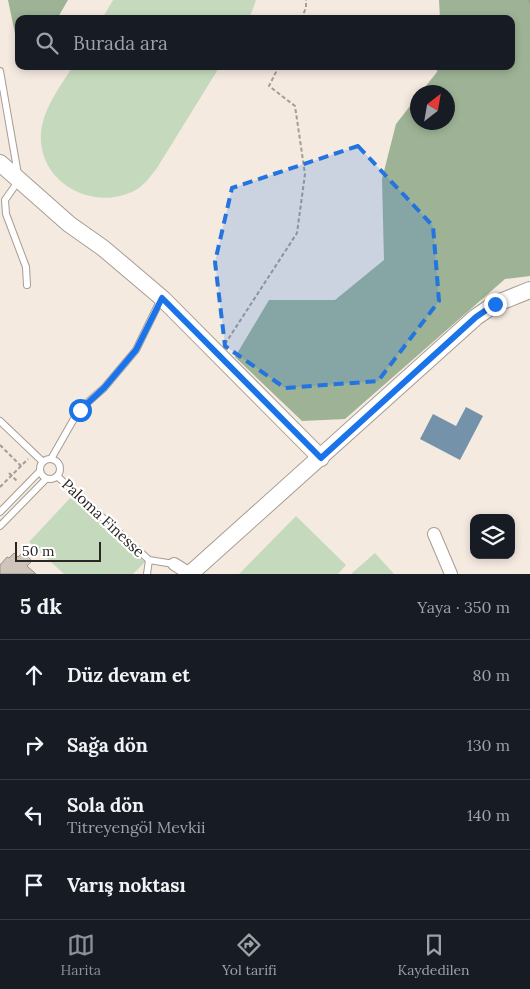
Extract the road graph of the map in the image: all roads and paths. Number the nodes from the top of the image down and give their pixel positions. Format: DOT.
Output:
graph roads {
  1 [pos="306,0"];
  2 [pos="303,15"];
  3 [pos="277,70"];
  4 [pos="0,71"];
  5 [pos="0,163"];
  6 [pos="18,180"];
  7 [pos="27,285"];
  8 [pos="530,290"];
  9 [pos="162,298"];
  10 [pos="219,354"];
  11 [pos="0,421"];
  12 [pos="0,445"];
  13 [pos="34,452"];
  14 [pos="321,458"];
  15 [pos="51,459"];
  16 [pos="43,462"];
  17 [pos="21,466"];
  18 [pos="40,471"];
  19 [pos="8,473"];
  20 [pos="12,476"];
  21 [pos="58,476"];
  22 [pos="46,479"];
  23 [pos="0,487"];
  24 [pos="24,488"];
  25 [pos="0,512"];
  26 [pos="0,526"];
  27 [pos="434,534"];
  28 [pos="149,560"];
  29 [pos="174,564"];
  30 [pos="147,574"];
  31 [pos="190,574"];
  32 [pos="451,574"];
  1 -- 2 [label="path"];
  3 -- 10 [label="path"];
  4 -- 6 [label="lane"];
  5 -- 6 [label="street"];
  6 -- 7 [label="lane"];
  6 -- 9 [label="street"];
  8 -- 14 [label="street"];
  9 -- 10 [label="street"];
  9 -- 15 [label="lane"];
  10 -- 14 [label="street"];
  11 -- 13 [label="lane"];
  12 -- 17 [label="path"];
  13 -- 16 [label="lane"];
  13 -- 17 [label="path"];
  14 -- 31 [label="street"];
  15 -- 16 [label="lane"];
  15 -- 21 [label="lane, Paloma Finesse"];
  16 -- 18 [label="lane"];
  17 -- 20 [label="path"];
  18 -- 22 [label="lane, Paloma Finesse"];
  18 -- 24 [label="lane"];
  19 -- 20 [label="path"];
  20 -- 23 [label="path"];
  20 -- 24 [label="path"];
  21 -- 22 [label="lane, Paloma Finesse"];
  21 -- 28 [label="lane, Paloma Finesse"];
  22 -- 26 [label="lane, Paloma Finesse"];
  24 -- 25 [label="lane"];
  27 -- 32 [label="street"];
  28 -- 29 [label="lane, Paloma Finesse"];
  28 -- 30 [label="lane, Paloma Finesse"];
  29 -- 31 [label="street"];
}
